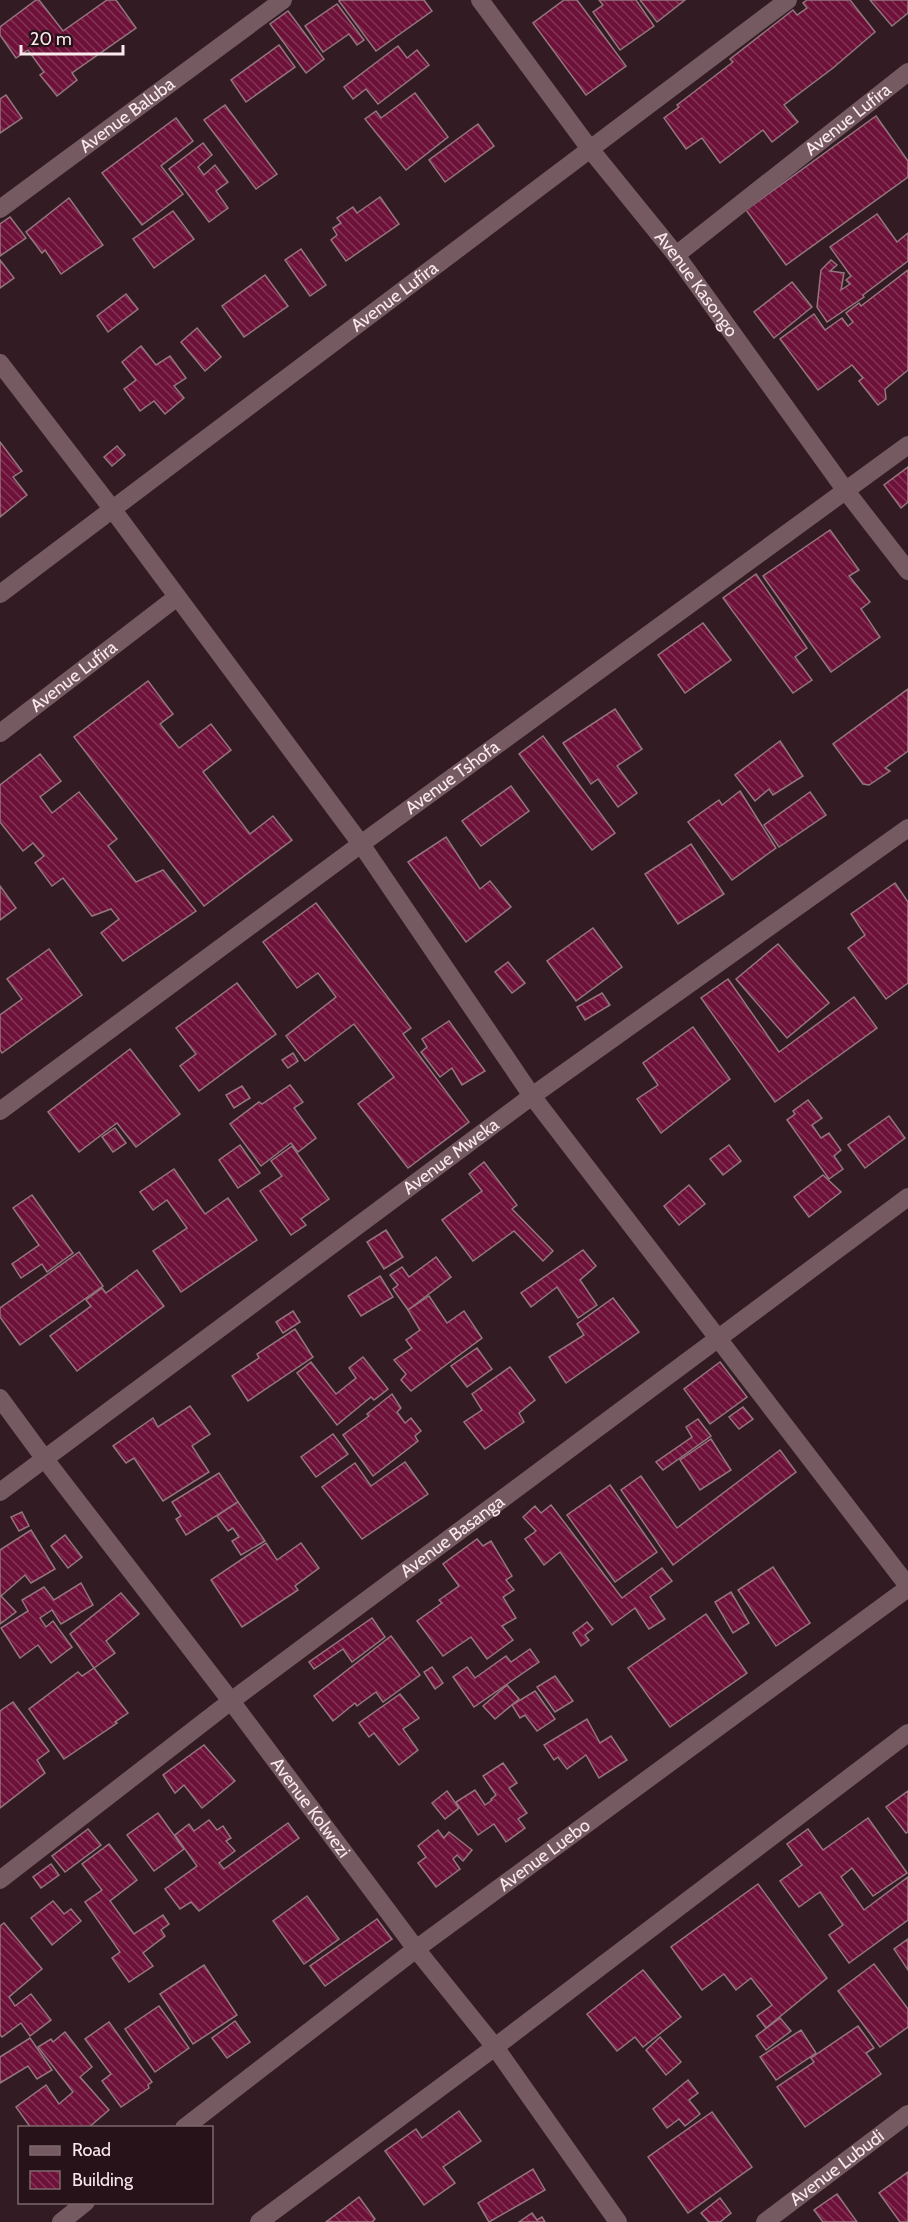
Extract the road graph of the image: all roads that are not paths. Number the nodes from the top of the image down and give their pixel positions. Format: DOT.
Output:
graph roads {
  1 [pos="283,0"];
  2 [pos="480,0"];
  3 [pos="788,0"];
  4 [pos="908,72"];
  5 [pos="590,149"];
  6 [pos="0,209"];
  7 [pos="676,255"];
  8 [pos="0,363"];
  9 [pos="908,445"];
  10 [pos="846,491"];
  11 [pos="112,510"];
  12 [pos="908,571"];
  13 [pos="0,594"];
  14 [pos="177,597"];
  15 [pos="0,733"];
  16 [pos="908,828"];
  17 [pos="362,844"];
  18 [pos="532,1096"];
  19 [pos="0,1111"];
  20 [pos="908,1197"];
  21 [pos="717,1338"];
  22 [pos="0,1398"];
  23 [pos="44,1458"];
  24 [pos="0,1492"];
  25 [pos="908,1587"];
  26 [pos="231,1701"];
  27 [pos="908,1733"];
  28 [pos="0,1880"];
  29 [pos="416,1949"];
  30 [pos="495,2047"];
  31 [pos="908,2114"];
  32 [pos="185,2126"];
  33 [pos="84,2204"];
  34 [pos="61,2222"];
  35 [pos="259,2222"];
  36 [pos="618,2222"];
  37 [pos="765,2222"];
  1 -- 6 [label="street, Avenue Baluba"];
  2 -- 5 [label="street, Avenue Kasongo"];
  3 -- 5 [label="street, Avenue Lufira"];
  4 -- 7 [label="street, Avenue Lufira"];
  5 -- 7 [label="street, Avenue Kasongo"];
  5 -- 11 [label="street, Avenue Lufira"];
  7 -- 10 [label="street, Avenue Kasongo"];
  8 -- 11 [label="street"];
  9 -- 10 [label="street, Avenue Tshofa"];
  10 -- 12 [label="street, Avenue Kasongo"];
  10 -- 17 [label="street, Avenue Tshofa"];
  11 -- 13 [label="street, Avenue Lufira"];
  11 -- 14 [label="street"];
  14 -- 15 [label="street, Avenue Lufira"];
  14 -- 17 [label="street"];
  16 -- 18 [label="street, Avenue Mweka"];
  17 -- 18 [label="street"];
  17 -- 19 [label="street, Avenue Tshofa"];
  18 -- 21 [label="street"];
  18 -- 23 [label="street, Avenue Mweka"];
  20 -- 21 [label="street, Avenue Basanga"];
  21 -- 25 [label="street"];
  21 -- 26 [label="street, Avenue Basanga"];
  22 -- 23 [label="street, Avenue Kolwezi"];
  23 -- 24 [label="street, Avenue Mweka"];
  23 -- 26 [label="street, Avenue Kolwezi"];
  25 -- 29 [label="street, Avenue Luebo"];
  26 -- 28 [label="street, Avenue Basanga"];
  26 -- 29 [label="street, Avenue Kolwezi"];
  27 -- 30 [label="street"];
  29 -- 30 [label="street, Avenue Kolwezi"];
  29 -- 32 [label="street, Avenue Luebo"];
  30 -- 35 [label="street"];
  30 -- 36 [label="street, Avenue Kolwezi"];
  31 -- 37 [label="street, Avenue Lubudi"];
  33 -- 34 [label="street"];
}
